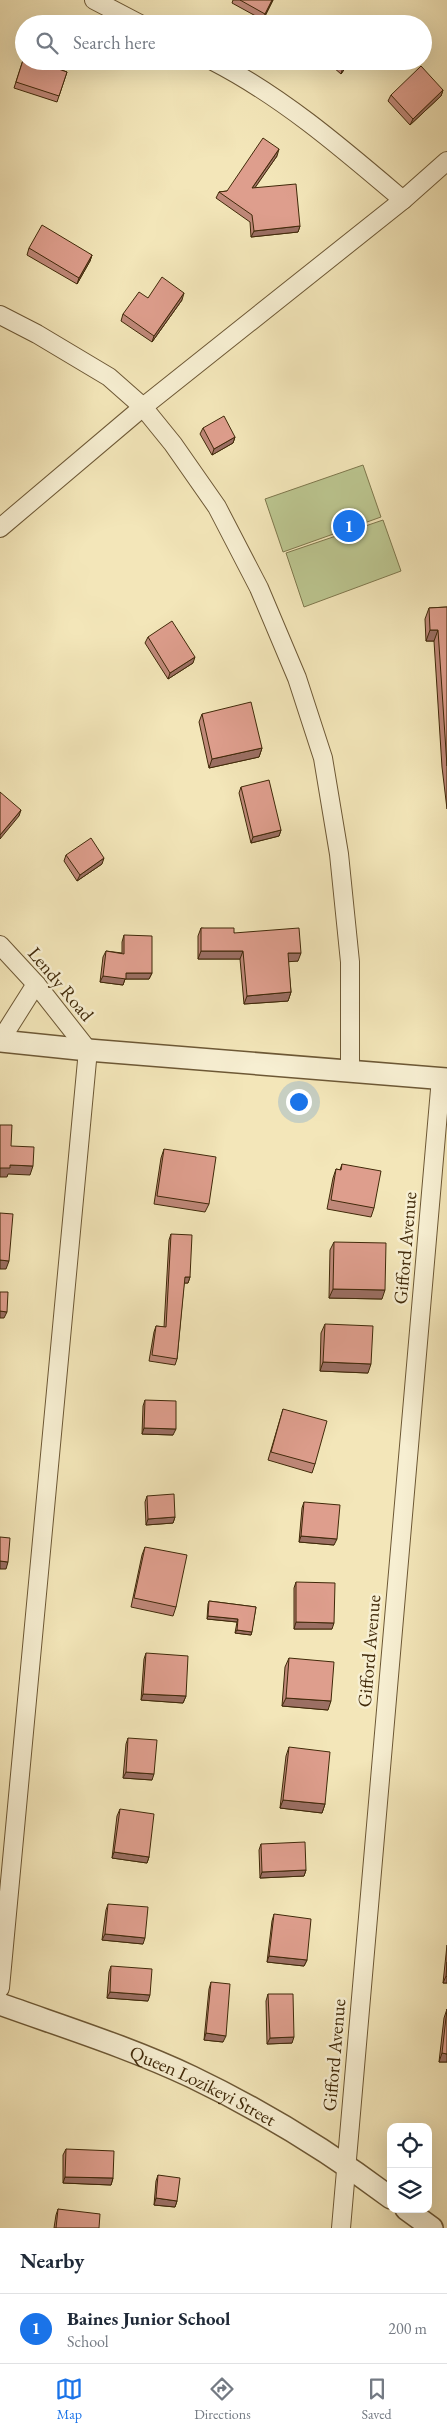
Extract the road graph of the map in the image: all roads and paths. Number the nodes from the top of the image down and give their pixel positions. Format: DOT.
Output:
graph roads {
  1 [pos="94,0"];
  2 [pos="123,15"];
  3 [pos="230,70"];
  4 [pos="447,161"];
  5 [pos="403,200"];
  6 [pos="0,316"];
  7 [pos="144,408"];
  8 [pos="0,528"];
  9 [pos="0,945"];
  10 [pos="36,984"];
  11 [pos="0,1041"];
  12 [pos="88,1050"];
  13 [pos="350,1071"];
  14 [pos="444,1078"];
  15 [pos="0,1988"];
  16 [pos="0,2004"];
  17 [pos="345,2164"];
  18 [pos="387,2195"];
  19 [pos="411,2213"];
  20 [pos="341,2228"];
  21 [pos="432,2228"];
  1 -- 2 [label="street"];
  3 -- 5 [label="street"];
  4 -- 5 [label="street"];
  5 -- 7 [label="street"];
  6 -- 7 [label="street"];
  7 -- 8 [label="street"];
  7 -- 13 [label="street"];
  9 -- 10 [label="street, Lendy Road"];
  10 -- 11 [label="street"];
  10 -- 12 [label="street, Lendy Road"];
  11 -- 12 [label="street"];
  12 -- 13 [label="street"];
  12 -- 15 [label="street"];
  13 -- 14 [label="street"];
  14 -- 17 [label="street, Gifford Avenue"];
  16 -- 17 [label="street, Queen Lozikeyi Street"];
  17 -- 18 [label="street, Queen Lozikeyi Street"];
  17 -- 20 [label="street, Gifford Avenue"];
  19 -- 21 [label="street"];
}
